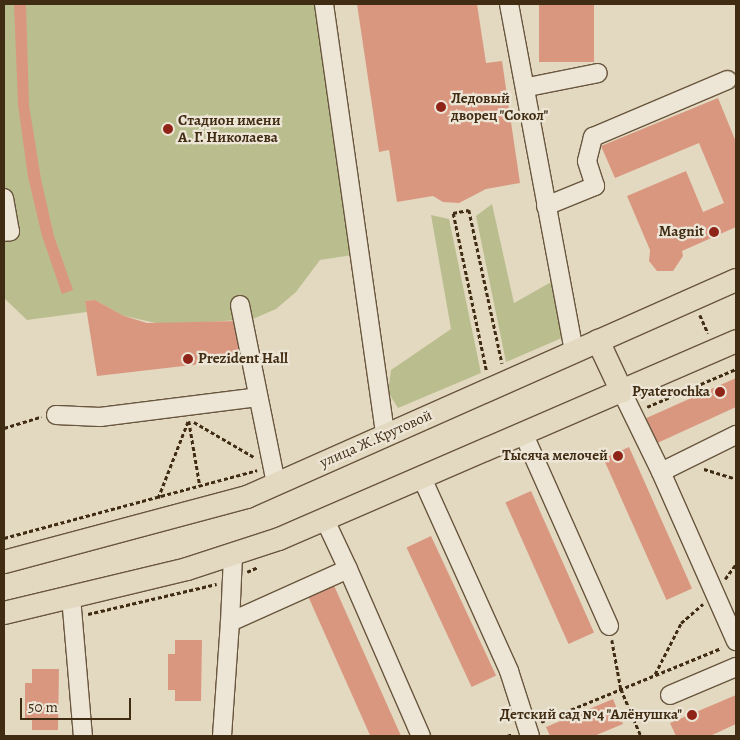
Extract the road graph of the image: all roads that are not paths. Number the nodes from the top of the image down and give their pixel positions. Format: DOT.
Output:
graph roads {
  1 [pos="324,4"];
  2 [pos="510,4"];
  3 [pos="598,73"];
  4 [pos="727,80"];
  5 [pos="528,87"];
  6 [pos="4,198"];
  7 [pos="546,206"];
  8 [pos="4,232"];
  9 [pos="736,280"];
  10 [pos="240,305"];
  11 [pos="598,341"];
  12 [pos="736,341"];
  13 [pos="574,352"];
  14 [pos="622,392"];
  15 [pos="258,397"];
  16 [pos="56,415"];
  17 [pos="524,435"];
  18 [pos="736,435"];
  19 [pos="385,436"];
  20 [pos="660,472"];
  21 [pos="273,475"];
  22 [pos="422,478"];
  23 [pos="325,520"];
  24 [pos="232,556"];
  25 [pos="4,562"];
  26 [pos="348,569"];
  27 [pos="71,597"];
  28 [pos="4,613"];
  29 [pos="230,622"];
  30 [pos="609,626"];
  31 [pos="736,641"];
  32 [pos="736,668"];
  33 [pos="670,695"];
  34 [pos="529,732"];
  35 [pos="83,736"];
  36 [pos="222,736"];
  37 [pos="421,736"];
  1 -- 19 [label="lane"];
  2 -- 5 [label="lane"];
  3 -- 5 [label="lane"];
  4 -- 7 [label="lane"];
  5 -- 7 [label="lane"];
  6 -- 8 [label="lane"];
  7 -- 13 [label="lane"];
  9 -- 11 [label="main road, улица Ж.Крутовой"];
  10 -- 15 [label="lane"];
  11 -- 13 [label="main road, улица Ж.Крутовой"];
  11 -- 14 [label="main road"];
  12 -- 14 [label="main road"];
  13 -- 19 [label="main road, улица Ж.Крутовой"];
  14 -- 17 [label="main road"];
  14 -- 20 [label="lane"];
  15 -- 16 [label="lane"];
  15 -- 21 [label="lane"];
  17 -- 22 [label="main road"];
  17 -- 30 [label="lane"];
  18 -- 20 [label="lane"];
  19 -- 21 [label="main road, улица Ж.Крутовой"];
  20 -- 31 [label="lane"];
  21 -- 25 [label="main road, улица Ж.Крутовой"];
  22 -- 23 [label="main road"];
  22 -- 34 [label="lane"];
  23 -- 24 [label="main road"];
  23 -- 26 [label="lane"];
  24 -- 27 [label="main road"];
  24 -- 29 [label="lane"];
  26 -- 29 [label="lane"];
  26 -- 37 [label="lane"];
  27 -- 28 [label="main road"];
  27 -- 35 [label="lane"];
  29 -- 36 [label="lane"];
  32 -- 33 [label="lane"];
}
